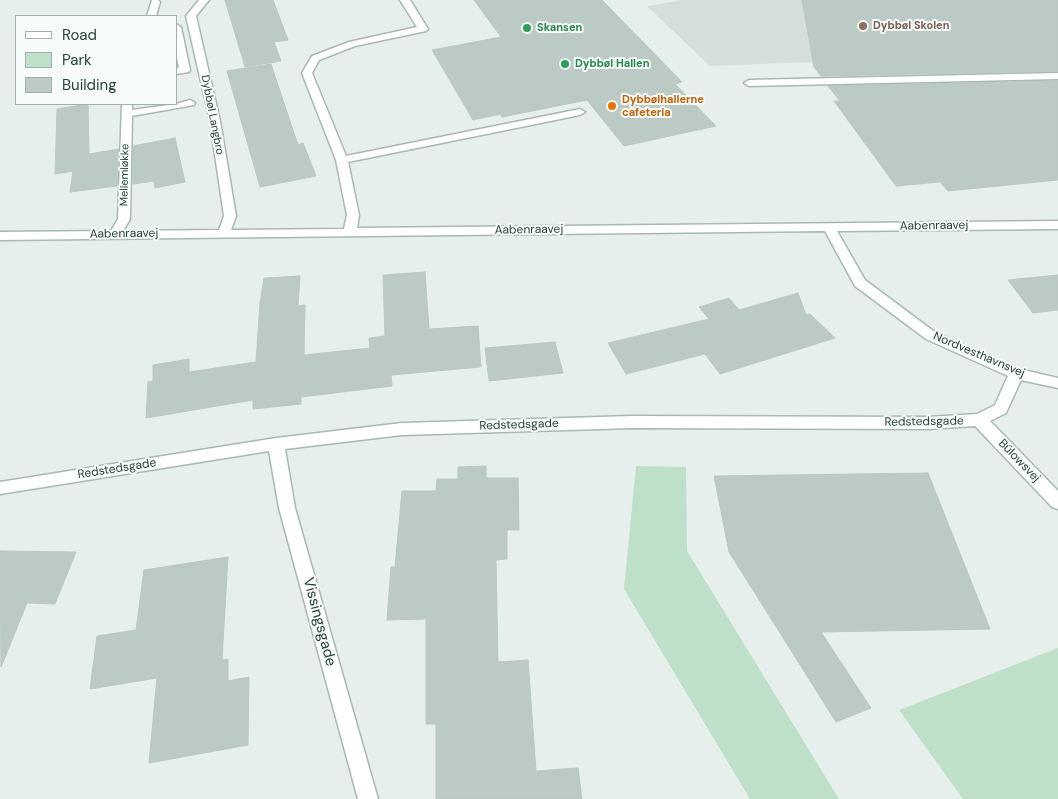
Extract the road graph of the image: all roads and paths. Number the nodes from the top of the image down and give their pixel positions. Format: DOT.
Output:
graph roads {
  1 [pos="204,0"];
  2 [pos="405,0"];
  3 [pos="155,2"];
  4 [pos="152,15"];
  5 [pos="178,38"];
  6 [pos="178,71"];
  7 [pos="1058,76"];
  8 [pos="748,83"];
  9 [pos="190,104"];
  10 [pos="177,105"];
  11 [pos="178,105"];
  12 [pos="127,109"];
  13 [pos="580,112"];
  14 [pos="342,160"];
  15 [pos="1058,225"];
  16 [pos="829,227"];
  17 [pos="350,232"];
  18 [pos="224,233"];
  19 [pos="115,234"];
  20 [pos="0,236"];
  21 [pos="1016,374"];
  22 [pos="1058,383"];
  23 [pos="979,420"];
  24 [pos="276,444"];
  25 [pos="0,488"];
  26 [pos="1058,502"];
  27 [pos="368,799"];
  1 -- 18 [label="street, Dybbøl Langbro"];
  2 -- 14 [label="street"];
  3 -- 4 [label="street"];
  5 -- 6 [label="street"];
  7 -- 8 [label="street"];
  9 -- 11 [label="street, Mellemløkke"];
  10 -- 12 [label="street, Mellemløkke"];
  12 -- 19 [label="street, Mellemløkke"];
  13 -- 14 [label="street"];
  14 -- 17 [label="street"];
  15 -- 16 [label="street, Aabenraavej"];
  16 -- 17 [label="street, Aabenraavej"];
  16 -- 21 [label="street, Nordvesthavnsvej"];
  17 -- 18 [label="street, Aabenraavej"];
  18 -- 19 [label="street, Aabenraavej"];
  19 -- 20 [label="street, Aabenraavej"];
  21 -- 22 [label="street, Nordvesthavnsvej"];
  21 -- 23 [label="street, Redstedsgade"];
  23 -- 24 [label="street, Redstedsgade"];
  23 -- 26 [label="street, Bülowsvej"];
  24 -- 25 [label="street, Redstedsgade"];
  24 -- 27 [label="street, Vissingsgade"];
}
